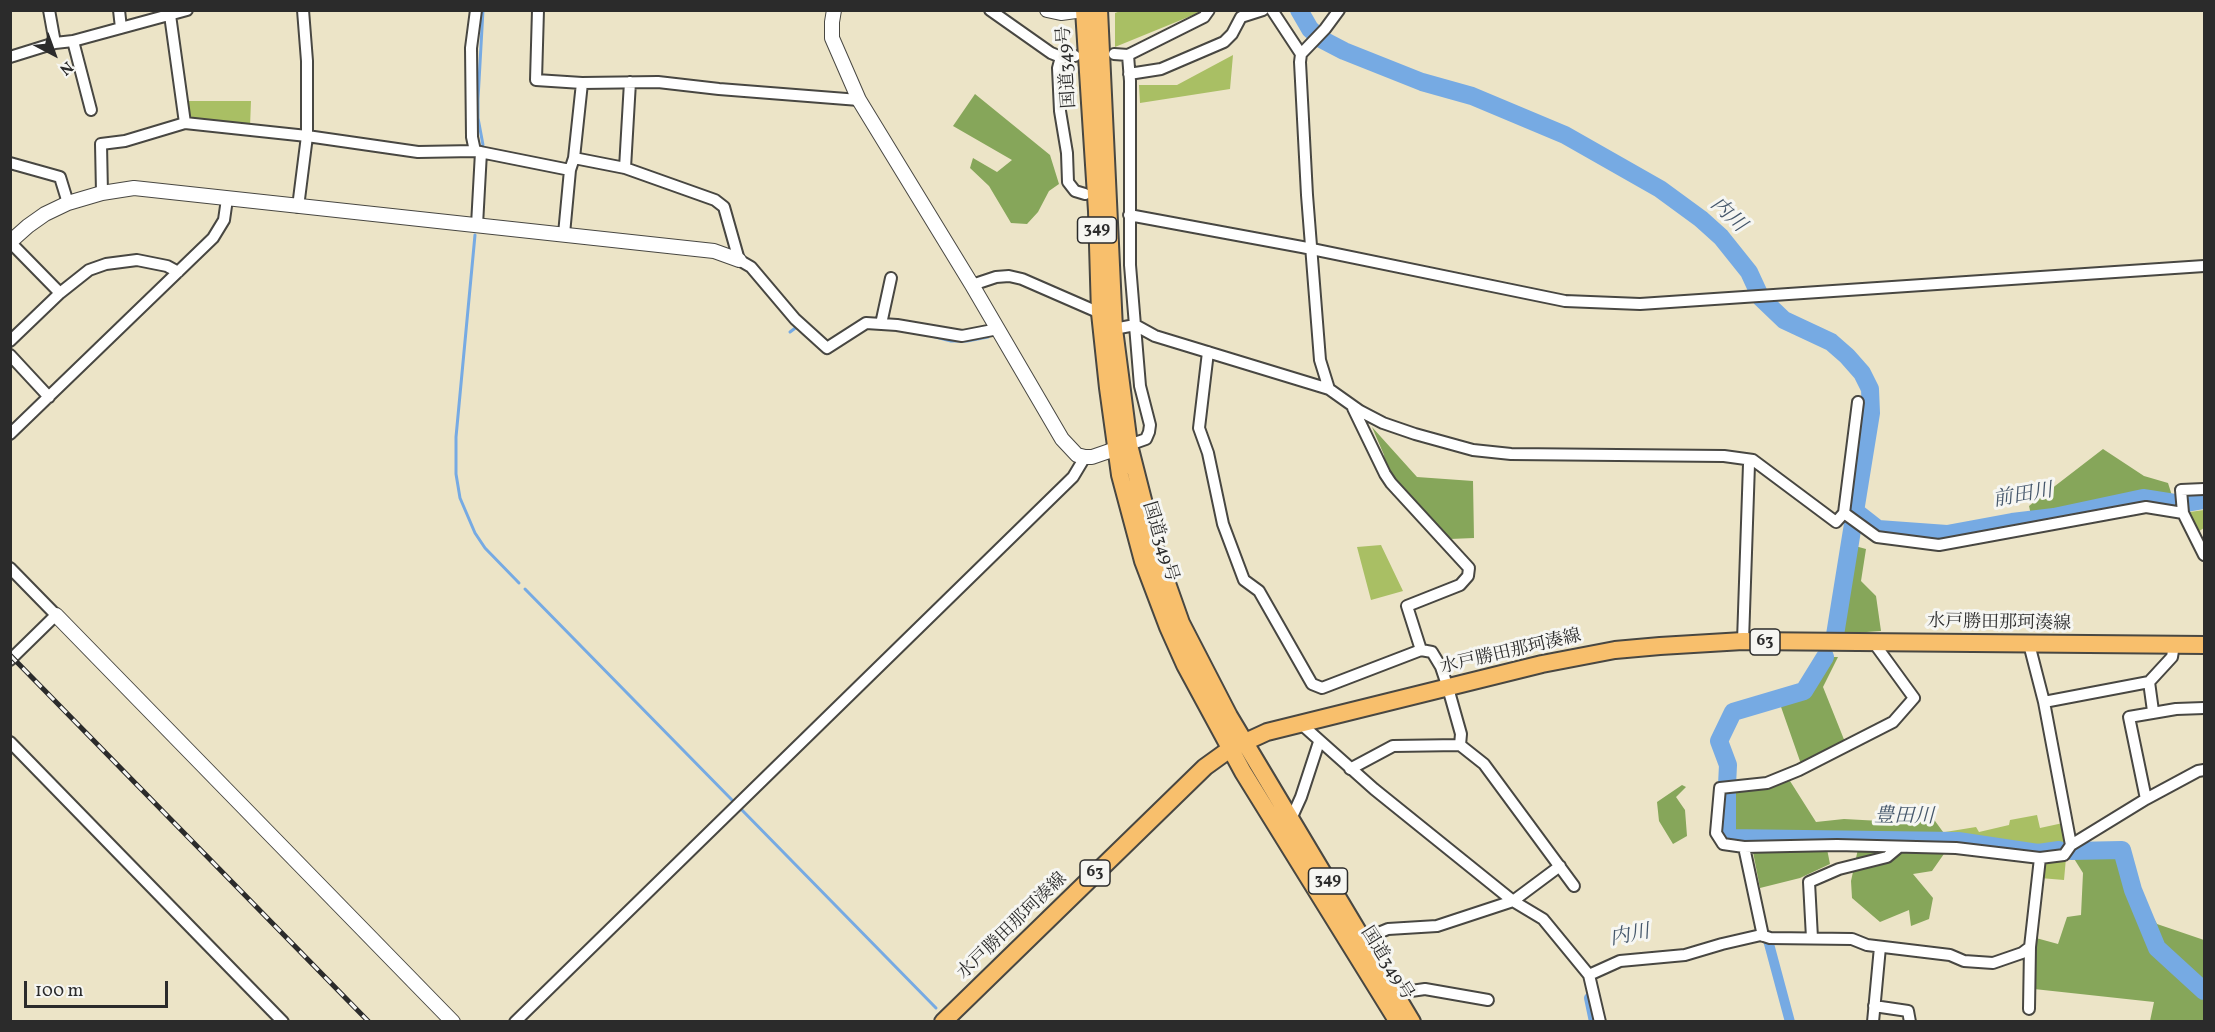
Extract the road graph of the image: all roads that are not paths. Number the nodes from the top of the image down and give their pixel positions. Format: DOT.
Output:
graph roads {
  1 [pos="49,10"];
  2 [pos="119,10"];
  3 [pos="187,10"];
  4 [pos="303,10"];
  5 [pos="476,10"];
  6 [pos="538,10"];
  7 [pos="834,10"];
  8 [pos="990,10"];
  9 [pos="1047,10"];
  10 [pos="1084,10"];
  11 [pos="1099,10"];
  12 [pos="1209,10"];
  13 [pos="1263,10"];
  14 [pos="1272,10"];
  15 [pos="1339,10"];
  16 [pos="170,15"];
  17 [pos="121,28"];
  18 [pos="73,40"];
  19 [pos="55,43"];
  20 [pos="1114,54"];
  21 [pos="1301,54"];
  22 [pos="1128,55"];
  23 [pos="1074,56"];
  24 [pos="10,57"];
  25 [pos="1061,57"];
  26 [pos="1129,74"];
  27 [pos="630,82"];
  28 [pos="582,83"];
  29 [pos="860,100"];
  30 [pos="91,110"];
  31 [pos="185,123"];
  32 [pos="307,136"];
  33 [pos="478,151"];
  34 [pos="574,158"];
  35 [pos="10,163"];
  36 [pos="625,168"];
  37 [pos="570,170"];
  38 [pos="102,193"];
  39 [pos="1085,194"];
  40 [pos="227,199"];
  41 [pos="68,203"];
  42 [pos="298,207"];
  43 [pos="1129,215"];
  44 [pos="477,225"];
  45 [pos="564,234"];
  46 [pos="10,242"];
  47 [pos="1310,248"];
  48 [pos="740,260"];
  49 [pos="2205,266"];
  50 [pos="178,272"];
  51 [pos="891,278"];
  52 [pos="972,285"];
  53 [pos="60,293"];
  54 [pos="1100,313"];
  55 [pos="881,324"];
  56 [pos="1135,325"];
  57 [pos="998,329"];
  58 [pos="1114,329"];
  59 [pos="10,341"];
  60 [pos="1208,352"];
  61 [pos="10,355"];
  62 [pos="1329,389"];
  63 [pos="49,397"];
  64 [pos="1858,402"];
  65 [pos="1352,404"];
  66 [pos="10,434"];
  67 [pos="1123,447"];
  68 [pos="1085,457"];
  69 [pos="1753,460"];
  70 [pos="2205,489"];
  71 [pos="2183,513"];
  72 [pos="1846,515"];
  73 [pos="2205,555"];
  74 [pos="10,568"];
  75 [pos="56,615"];
  76 [pos="1743,641"];
  77 [pos="1874,643"];
  78 [pos="2204,643"];
  79 [pos="2029,644"];
  80 [pos="2175,645"];
  81 [pos="1422,650"];
  82 [pos="10,660"];
  83 [pos="2149,682"];
  84 [pos="1448,688"];
  85 [pos="2044,702"];
  86 [pos="2205,708"];
  87 [pos="2153,711"];
  88 [pos="1300,723"];
  89 [pos="10,742"];
  90 [pos="1319,742"];
  91 [pos="1237,745"];
  92 [pos="1460,745"];
  93 [pos="1350,769"];
  94 [pos="2205,770"];
  95 [pos="2146,799"];
  96 [pos="1291,819"];
  97 [pos="2070,845"];
  98 [pos="1744,847"];
  99 [pos="1899,847"];
  100 [pos="2040,858"];
  101 [pos="1560,866"];
  102 [pos="1575,886"];
  103 [pos="1513,901"];
  104 [pos="1763,936"];
  105 [pos="1812,938"];
  106 [pos="1357,943"];
  107 [pos="1880,946"];
  108 [pos="2030,947"];
  109 [pos="1589,975"];
  110 [pos="1397,996"];
  111 [pos="1488,1000"];
  112 [pos="1874,1006"];
  113 [pos="2029,1009"];
  114 [pos="1404,1020"];
  115 [pos="283,1022"];
  116 [pos="453,1022"];
  117 [pos="515,1022"];
  118 [pos="944,1022"];
  119 [pos="1600,1022"];
  120 [pos="1873,1022"];
  121 [pos="1910,1022"];
  1 -- 19 [label="street"];
  2 -- 17 [label="street"];
  3 -- 16 [label="street"];
  4 -- 32 [label="street"];
  5 -- 33 [label="street"];
  6 -- 28 [label="street"];
  7 -- 29 [label="street"];
  8 -- 25 [label="street"];
  9 -- 10 [label="street"];
  10 -- 54 [label="main road, 国道349号 / 349"];
  11 -- 58 [label="main road, 国道349号 / 349"];
  12 -- 22 [label="street"];
  13 -- 26 [label="street"];
  14 -- 21 [label="street"];
  15 -- 21 [label="street"];
  16 -- 17 [label="street"];
  16 -- 31 [label="street"];
  17 -- 18 [label="street"];
  18 -- 19 [label="street"];
  18 -- 30 [label="street"];
  19 -- 24 [label="street"];
  20 -- 22 [label="street"];
  21 -- 47 [label="street"];
  22 -- 26 [label="street"];
  23 -- 25 [label="street"];
  25 -- 39 [label="street"];
  26 -- 43 [label="street"];
  27 -- 28 [label="street"];
  27 -- 29 [label="street"];
  27 -- 36 [label="street"];
  28 -- 34 [label="street"];
  29 -- 52 [label="street"];
  31 -- 32 [label="street"];
  31 -- 38 [label="street"];
  32 -- 33 [label="street"];
  32 -- 42 [label="street"];
  33 -- 37 [label="street"];
  33 -- 44 [label="street"];
  34 -- 36 [label="street"];
  34 -- 37 [label="street"];
  35 -- 41 [label="street"];
  36 -- 48 [label="street"];
  37 -- 45 [label="street"];
  38 -- 40 [label="street"];
  38 -- 41 [label="street"];
  40 -- 42 [label="street"];
  40 -- 50 [label="street"];
  41 -- 46 [label="street"];
  42 -- 44 [label="street"];
  43 -- 47 [label="street"];
  43 -- 56 [label="street"];
  44 -- 45 [label="street"];
  45 -- 48 [label="street"];
  46 -- 53 [label="street"];
  47 -- 49 [label="street"];
  47 -- 62 [label="street"];
  48 -- 55 [label="street"];
  50 -- 53 [label="street"];
  50 -- 63 [label="street"];
  51 -- 55 [label="street"];
  52 -- 54 [label="street"];
  52 -- 57 [label="street"];
  53 -- 59 [label="street"];
  54 -- 67 [label="main road, 国道349号 / 349"];
  55 -- 57 [label="street"];
  56 -- 58 [label="street"];
  56 -- 60 [label="street"];
  56 -- 67 [label="street"];
  57 -- 68 [label="street"];
  58 -- 67 [label="main road, 国道349号 / 349"];
  60 -- 62 [label="street"];
  60 -- 81 [label="street"];
  61 -- 63 [label="street"];
  62 -- 65 [label="street"];
  63 -- 66 [label="street"];
  64 -- 72 [label="street"];
  65 -- 69 [label="street"];
  65 -- 81 [label="street"];
  67 -- 68 [label="street"];
  67 -- 91 [label="main road, 国道349号 / 349"];
  68 -- 117 [label="street"];
  69 -- 72 [label="street"];
  69 -- 76 [label="street"];
  70 -- 71 [label="street"];
  71 -- 72 [label="street"];
  71 -- 73 [label="street"];
  74 -- 75 [label="street"];
  75 -- 82 [label="street"];
  75 -- 116 [label="street"];
  76 -- 77 [label="main road, 水戸勝田那珂湊線 / 63"];
  76 -- 84 [label="main road, 水戸勝田那珂湊線 / 63"];
  77 -- 79 [label="main road, 水戸勝田那珂湊線 / 63"];
  77 -- 98 [label="street"];
  78 -- 80 [label="main road, 水戸勝田那珂湊線 / 63"];
  79 -- 80 [label="main road, 水戸勝田那珂湊線 / 63"];
  79 -- 85 [label="street"];
  80 -- 83 [label="street"];
  81 -- 84 [label="street"];
  83 -- 85 [label="street"];
  83 -- 87 [label="street"];
  84 -- 88 [label="main road, 水戸勝田那珂湊線 / 63"];
  84 -- 92 [label="street"];
  85 -- 97 [label="street"];
  86 -- 87 [label="street"];
  87 -- 95 [label="street"];
  88 -- 90 [label="street"];
  88 -- 91 [label="main road, 水戸勝田那珂湊線 / 63"];
  89 -- 115 [label="street"];
  90 -- 93 [label="street"];
  90 -- 96 [label="street"];
  91 -- 96 [label="main road, 国道349号 / 349"];
  91 -- 106 [label="main road, 国道349号 / 349"];
  91 -- 118 [label="main road, 水戸勝田那珂湊線 / 63"];
  92 -- 93 [label="street"];
  92 -- 101 [label="street"];
  93 -- 103 [label="street"];
  94 -- 95 [label="street"];
  95 -- 97 [label="street"];
  96 -- 106 [label="main road, 国道349号 / 349"];
  97 -- 100 [label="street"];
  98 -- 99 [label="street"];
  98 -- 104 [label="street"];
  99 -- 100 [label="street"];
  99 -- 105 [label="street"];
  100 -- 108 [label="street"];
  101 -- 102 [label="street"];
  101 -- 103 [label="street"];
  103 -- 106 [label="street"];
  103 -- 109 [label="street"];
  104 -- 105 [label="street"];
  104 -- 109 [label="street"];
  105 -- 107 [label="street"];
  106 -- 110 [label="main road, 国道349号 / 349"];
  106 -- 114 [label="main road, 国道349号 / 349"];
  107 -- 108 [label="street"];
  107 -- 112 [label="street"];
  108 -- 113 [label="street"];
  109 -- 119 [label="street"];
  110 -- 111 [label="street"];
  110 -- 114 [label="main road, 国道349号 / 349"];
  112 -- 120 [label="street"];
  112 -- 121 [label="street"];
}
